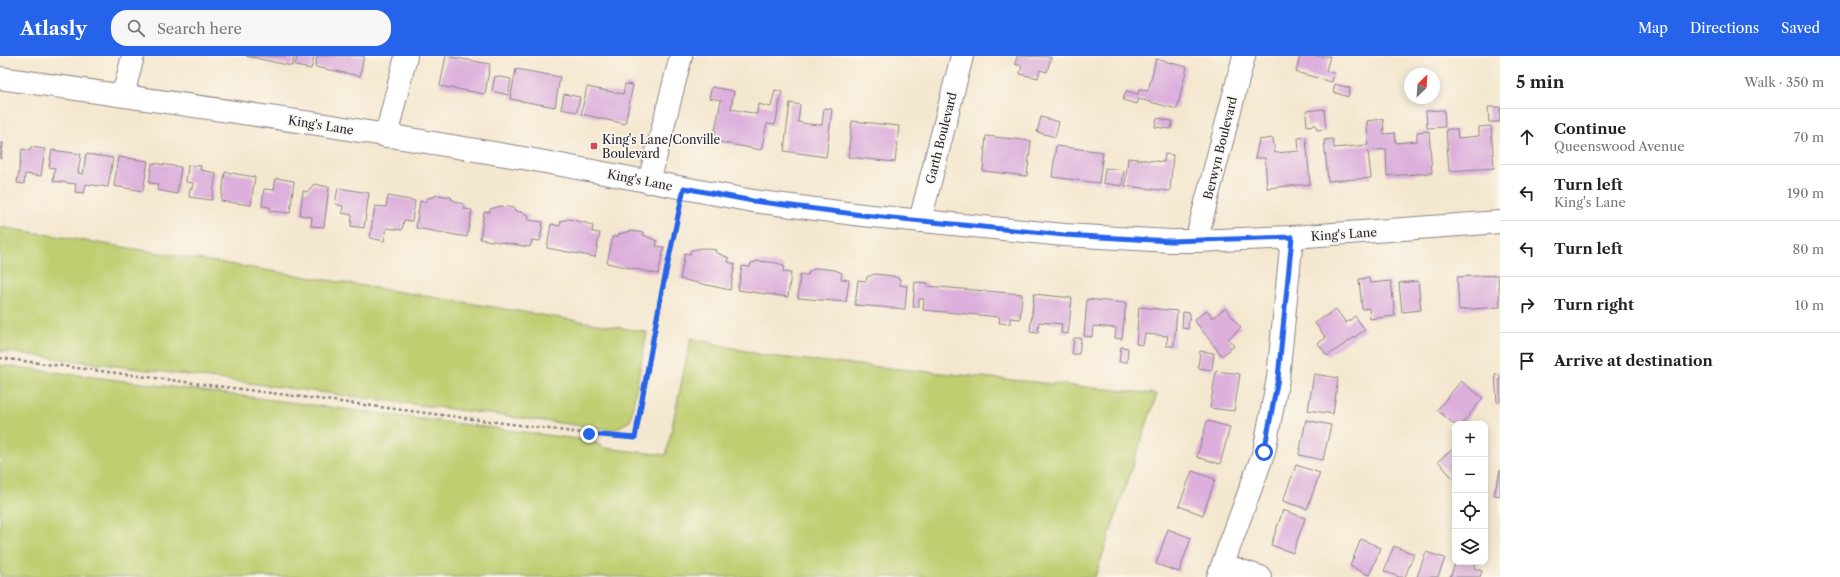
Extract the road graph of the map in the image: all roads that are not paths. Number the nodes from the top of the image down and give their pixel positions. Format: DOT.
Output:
graph roads {
  1 [pos="133,56"];
  2 [pos="406,56"];
  3 [pos="681,56"];
  4 [pos="962,56"];
  5 [pos="1244,56"];
  6 [pos="0,78"];
  7 [pos="123,95"];
  8 [pos="386,136"];
  9 [pos="649,182"];
  10 [pos="920,221"];
  11 [pos="1500,222"];
  12 [pos="1292,237"];
  13 [pos="1196,241"];
  14 [pos="1220,571"];
  15 [pos="1260,577"];
  1 -- 7 [label="street"];
  2 -- 8 [label="street"];
  3 -- 9 [label="street"];
  4 -- 10 [label="street, Garth Boulevard"];
  5 -- 13 [label="street, Berwyn Boulevard"];
  6 -- 7 [label="street, King's Lane"];
  7 -- 8 [label="street, King's Lane"];
  8 -- 9 [label="street, King's Lane"];
  9 -- 10 [label="street, King's Lane"];
  10 -- 13 [label="street, King's Lane"];
  11 -- 12 [label="street, King's Lane"];
  12 -- 13 [label="street, King's Lane"];
  12 -- 14 [label="street"];
  14 -- 15 [label="street"];
}
